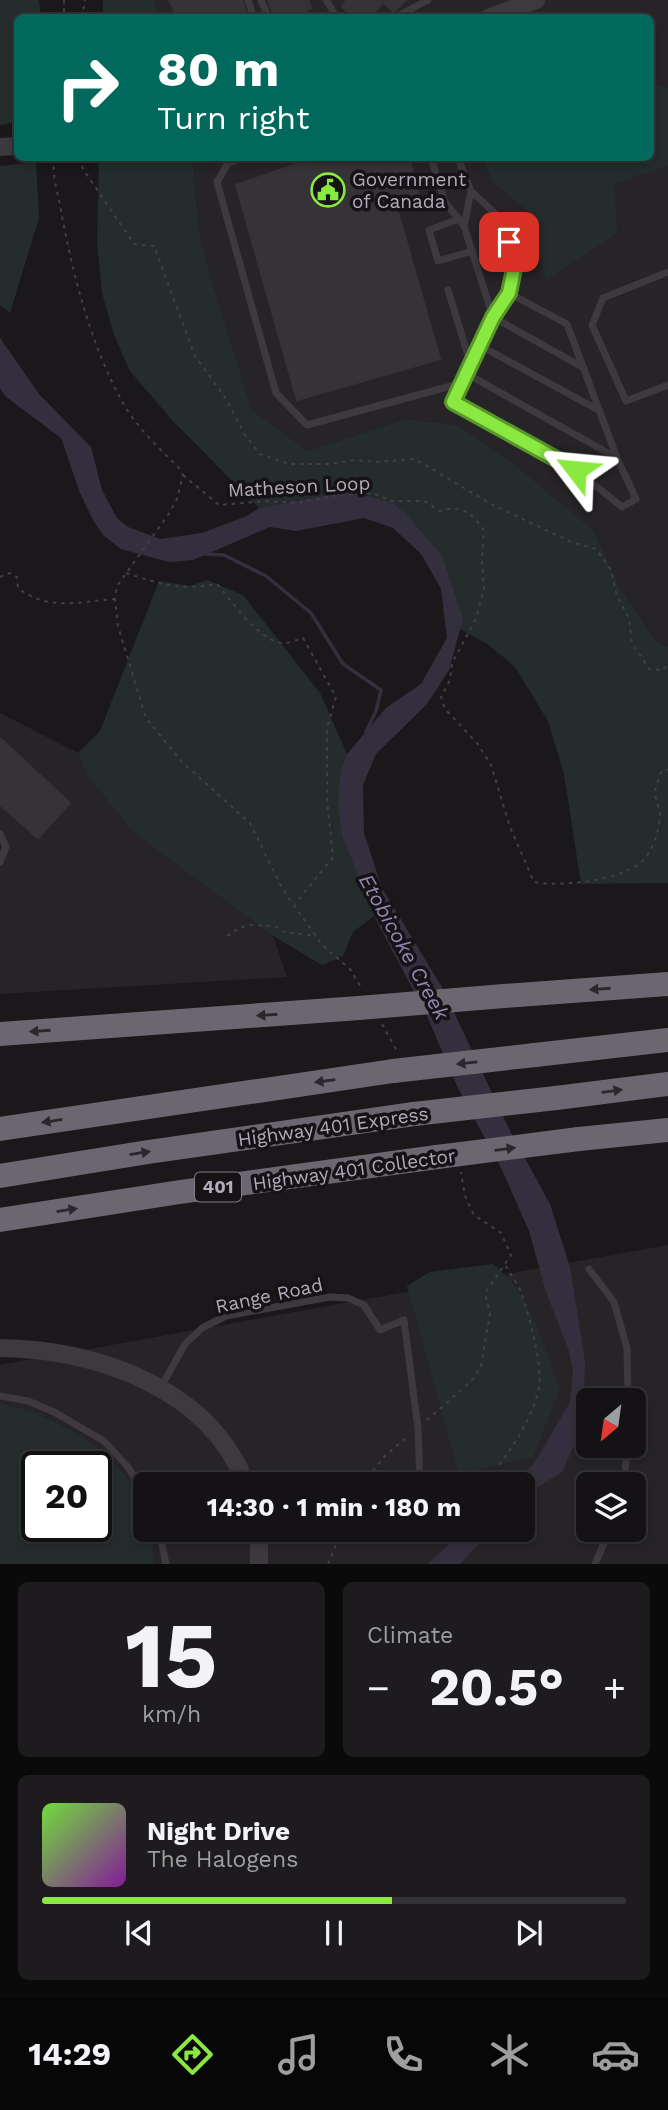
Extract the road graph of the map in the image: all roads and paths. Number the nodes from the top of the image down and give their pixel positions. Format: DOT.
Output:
graph roads {
  1 [pos="428,0"];
  2 [pos="537,0"];
  3 [pos="402,14"];
  4 [pos="499,14"];
  5 [pos="55,161"];
  6 [pos="80,161"];
  7 [pos="234,161"];
  8 [pos="432,161"];
  9 [pos="459,161"];
  10 [pos="471,191"];
  11 [pos="462,222"];
  12 [pos="473,251"];
  13 [pos="668,272"];
  14 [pos="448,290"];
  15 [pos="509,293"];
  16 [pos="493,317"];
  17 [pos="479,345"];
  18 [pos="471,363"];
  19 [pos="584,368"];
  20 [pos="467,374"];
  21 [pos="462,383"];
  22 [pos="668,385"];
  23 [pos="600,411"];
  24 [pos="617,458"];
  25 [pos="183,475"];
  26 [pos="125,572"];
  27 [pos="0,577"];
  28 [pos="115,599"];
  29 [pos="668,664"];
  30 [pos="668,770"];
  31 [pos="0,834"];
  32 [pos="0,862"];
  33 [pos="294,905"];
  34 [pos="227,936"];
  35 [pos="316,936"];
  36 [pos="668,984"];
  37 [pos="361,999"];
  38 [pos="381,1022"];
  39 [pos="0,1034"];
  40 [pos="668,1040"];
  41 [pos="396,1063"];
  42 [pos="668,1084"];
  43 [pos="0,1129"];
  44 [pos="668,1130"];
  45 [pos="461,1173"];
  46 [pos="0,1176"];
  47 [pos="0,1220"];
  48 [pos="506,1266"];
  49 [pos="589,1269"];
  50 [pos="0,1348"];
  51 [pos="628,1388"];
  52 [pos="160,1389"];
  53 [pos="0,1395"];
  54 [pos="418,1428"];
  55 [pos="499,1465"];
  56 [pos="241,1472"];
  57 [pos="372,1472"];
  58 [pos="420,1472"];
  59 [pos="133,1475"];
  60 [pos="161,1542"];
  61 [pos="259,1542"];
  62 [pos="337,1542"];
  63 [pos="605,1542"];
  64 [pos="166,1564"];
  65 [pos="259,1564"];
  66 [pos="328,1564"];
  67 [pos="595,1564"];
  1 -- 3 [label="lane"];
  2 -- 4 [label="street"];
  5 -- 25 [label="path"];
  6 -- 29 [label="path, Matheson Loop"];
  7 -- 21 [label="lane"];
  8 -- 11 [label="lane"];
  9 -- 10 [label="lane"];
  10 -- 11 [label="lane"];
  10 -- 15 [label="lane"];
  11 -- 12 [label="lane"];
  11 -- 12 [label="lane"];
  12 -- 16 [label="lane"];
  13 -- 22 [label="lane"];
  14 -- 18 [label="lane"];
  15 -- 16 [label="lane"];
  15 -- 19 [label="lane"];
  16 -- 17 [label="lane"];
  16 -- 19 [label="lane"];
  17 -- 18 [label="lane"];
  17 -- 23 [label="lane"];
  18 -- 20 [label="lane"];
  19 -- 23 [label="lane"];
  20 -- 21 [label="lane"];
  20 -- 24 [label="lane"];
  21 -- 24 [label="lane"];
  23 -- 24 [label="lane"];
  25 -- 26 [label="path"];
  25 -- 30 [label="path, Matheson Loop"];
  26 -- 28 [label="path"];
  26 -- 33 [label="path"];
  27 -- 28 [label="path"];
  28 -- 33 [label="path"];
  31 -- 32 [label="lane"];
  33 -- 35 [label="path"];
  34 -- 35 [label="path"];
  35 -- 37 [label="path"];
  36 -- 37 [label="highway, one-way, bridge"];
  37 -- 39 [label="highway, one-way"];
  38 -- 41 [label="path"];
  40 -- 41 [label="highway, one-way, bridge"];
  41 -- 43 [label="highway, one-way"];
  46 -- 42 [label="highway, Highway 401 Express / 401, one-way, bridge"];
  47 -- 44 [label="highway, Highway 401 Collector / 401, one-way, bridge"];
  45 -- 48 [label="path"];
  48 -- 54 [label="path"];
  48 -- 55 [label="path"];
  49 -- 51 [label="lane"];
  50 -- 52 [label="street"];
  52 -- 54 [label="lane, Range Road"];
  52 -- 56 [label="street"];
  53 -- 59 [label="lane"];
  54 -- 57 [label="path"];
  54 -- 58 [label="lane, Range Road"];
  60 -- 64 [label="lane"];
  61 -- 65 [label="street"];
  62 -- 66 [label="path"];
  63 -- 67 [label="lane"];
}
